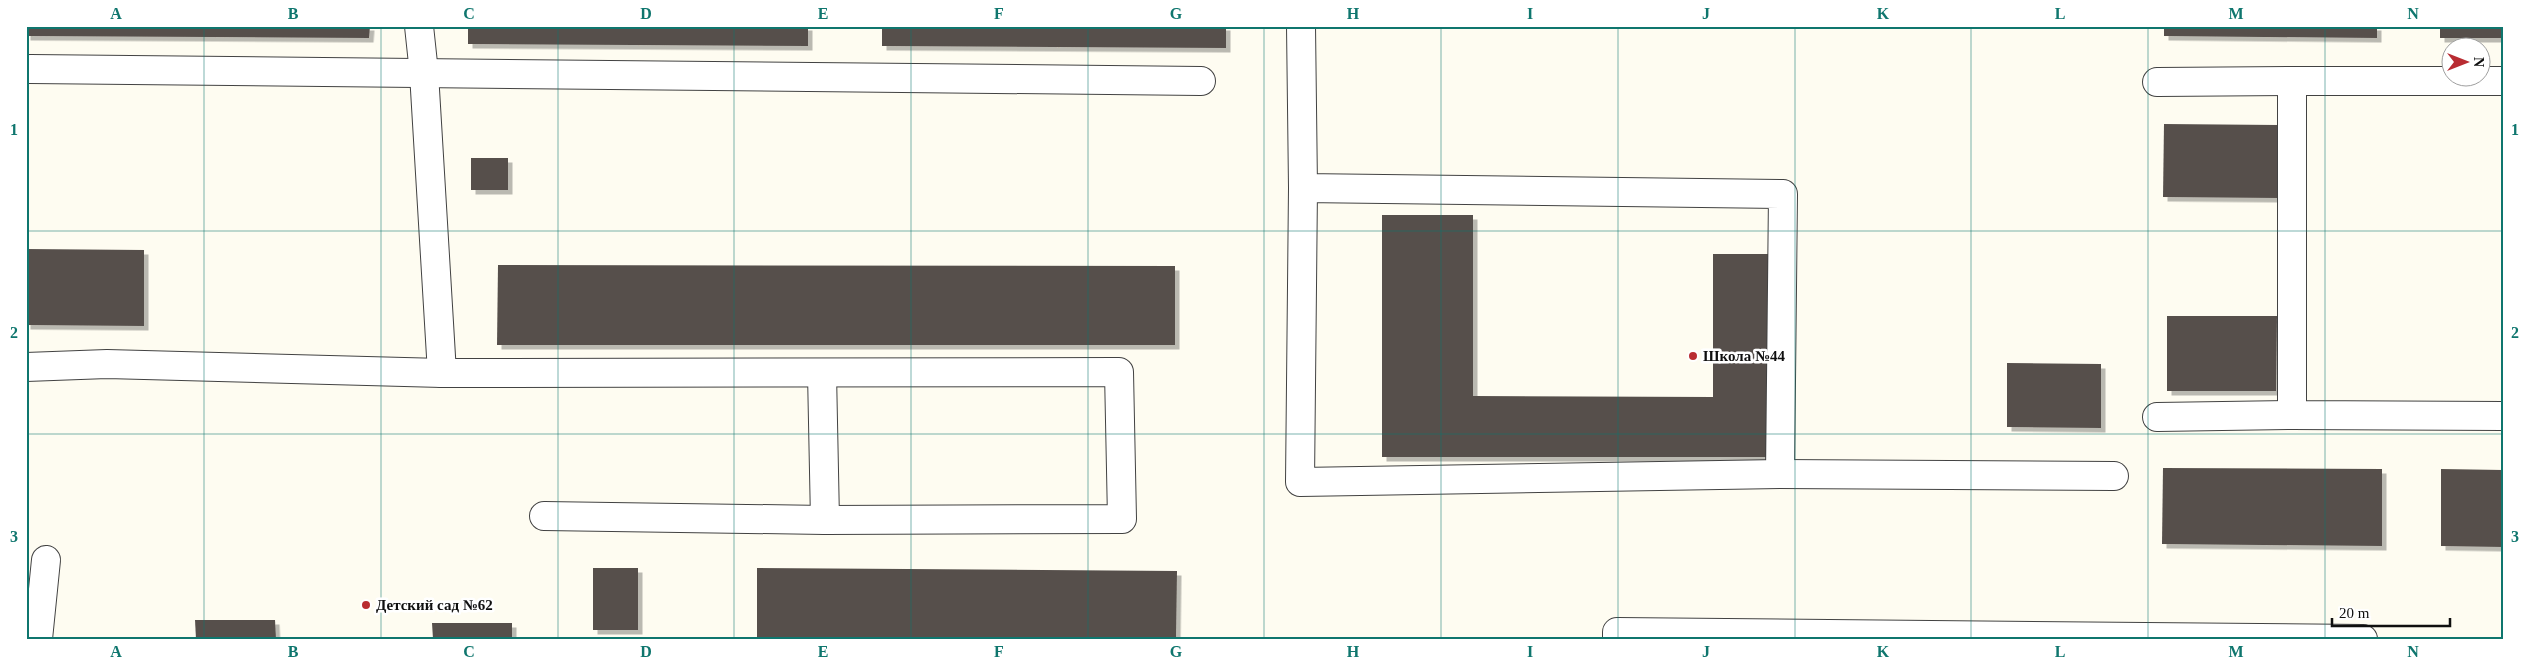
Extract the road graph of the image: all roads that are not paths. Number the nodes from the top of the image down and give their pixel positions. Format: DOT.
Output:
graph roads {
  1 [pos="419,26"];
  2 [pos="1301,26"];
  3 [pos="30,69"];
  4 [pos="424,72"];
  5 [pos="2503,80"];
  6 [pos="1201,81"];
  7 [pos="2292,81"];
  8 [pos="2157,82"];
  9 [pos="1303,188"];
  10 [pos="26,367"];
  11 [pos="442,373"];
  12 [pos="822,374"];
  13 [pos="2292,415"];
  14 [pos="2503,416"];
  15 [pos="2157,417"];
  16 [pos="1780,474"];
  17 [pos="2114,476"];
  18 [pos="544,516"];
  19 [pos="825,520"];
  20 [pos="46,560"];
  21 [pos="2276,638"];
  22 [pos="38,639"];
  23 [pos="1617,639"];
  24 [pos="2362,639"];
  1 -- 4 [label="lane"];
  2 -- 9 [label="lane"];
  3 -- 4 [label="lane"];
  4 -- 6 [label="lane"];
  4 -- 11 [label="lane"];
  5 -- 7 [label="lane"];
  7 -- 8 [label="lane"];
  7 -- 13 [label="lane"];
  9 -- 16 [label="lane"];
  9 -- 16 [label="lane"];
  10 -- 11 [label="lane"];
  11 -- 12 [label="lane"];
  12 -- 19 [label="lane"];
  12 -- 19 [label="lane"];
  13 -- 14 [label="lane"];
  13 -- 15 [label="lane"];
  16 -- 17 [label="lane"];
  18 -- 19 [label="lane"];
  20 -- 22 [label="lane"];
  21 -- 23 [label="lane"];
  21 -- 24 [label="lane"];
}
